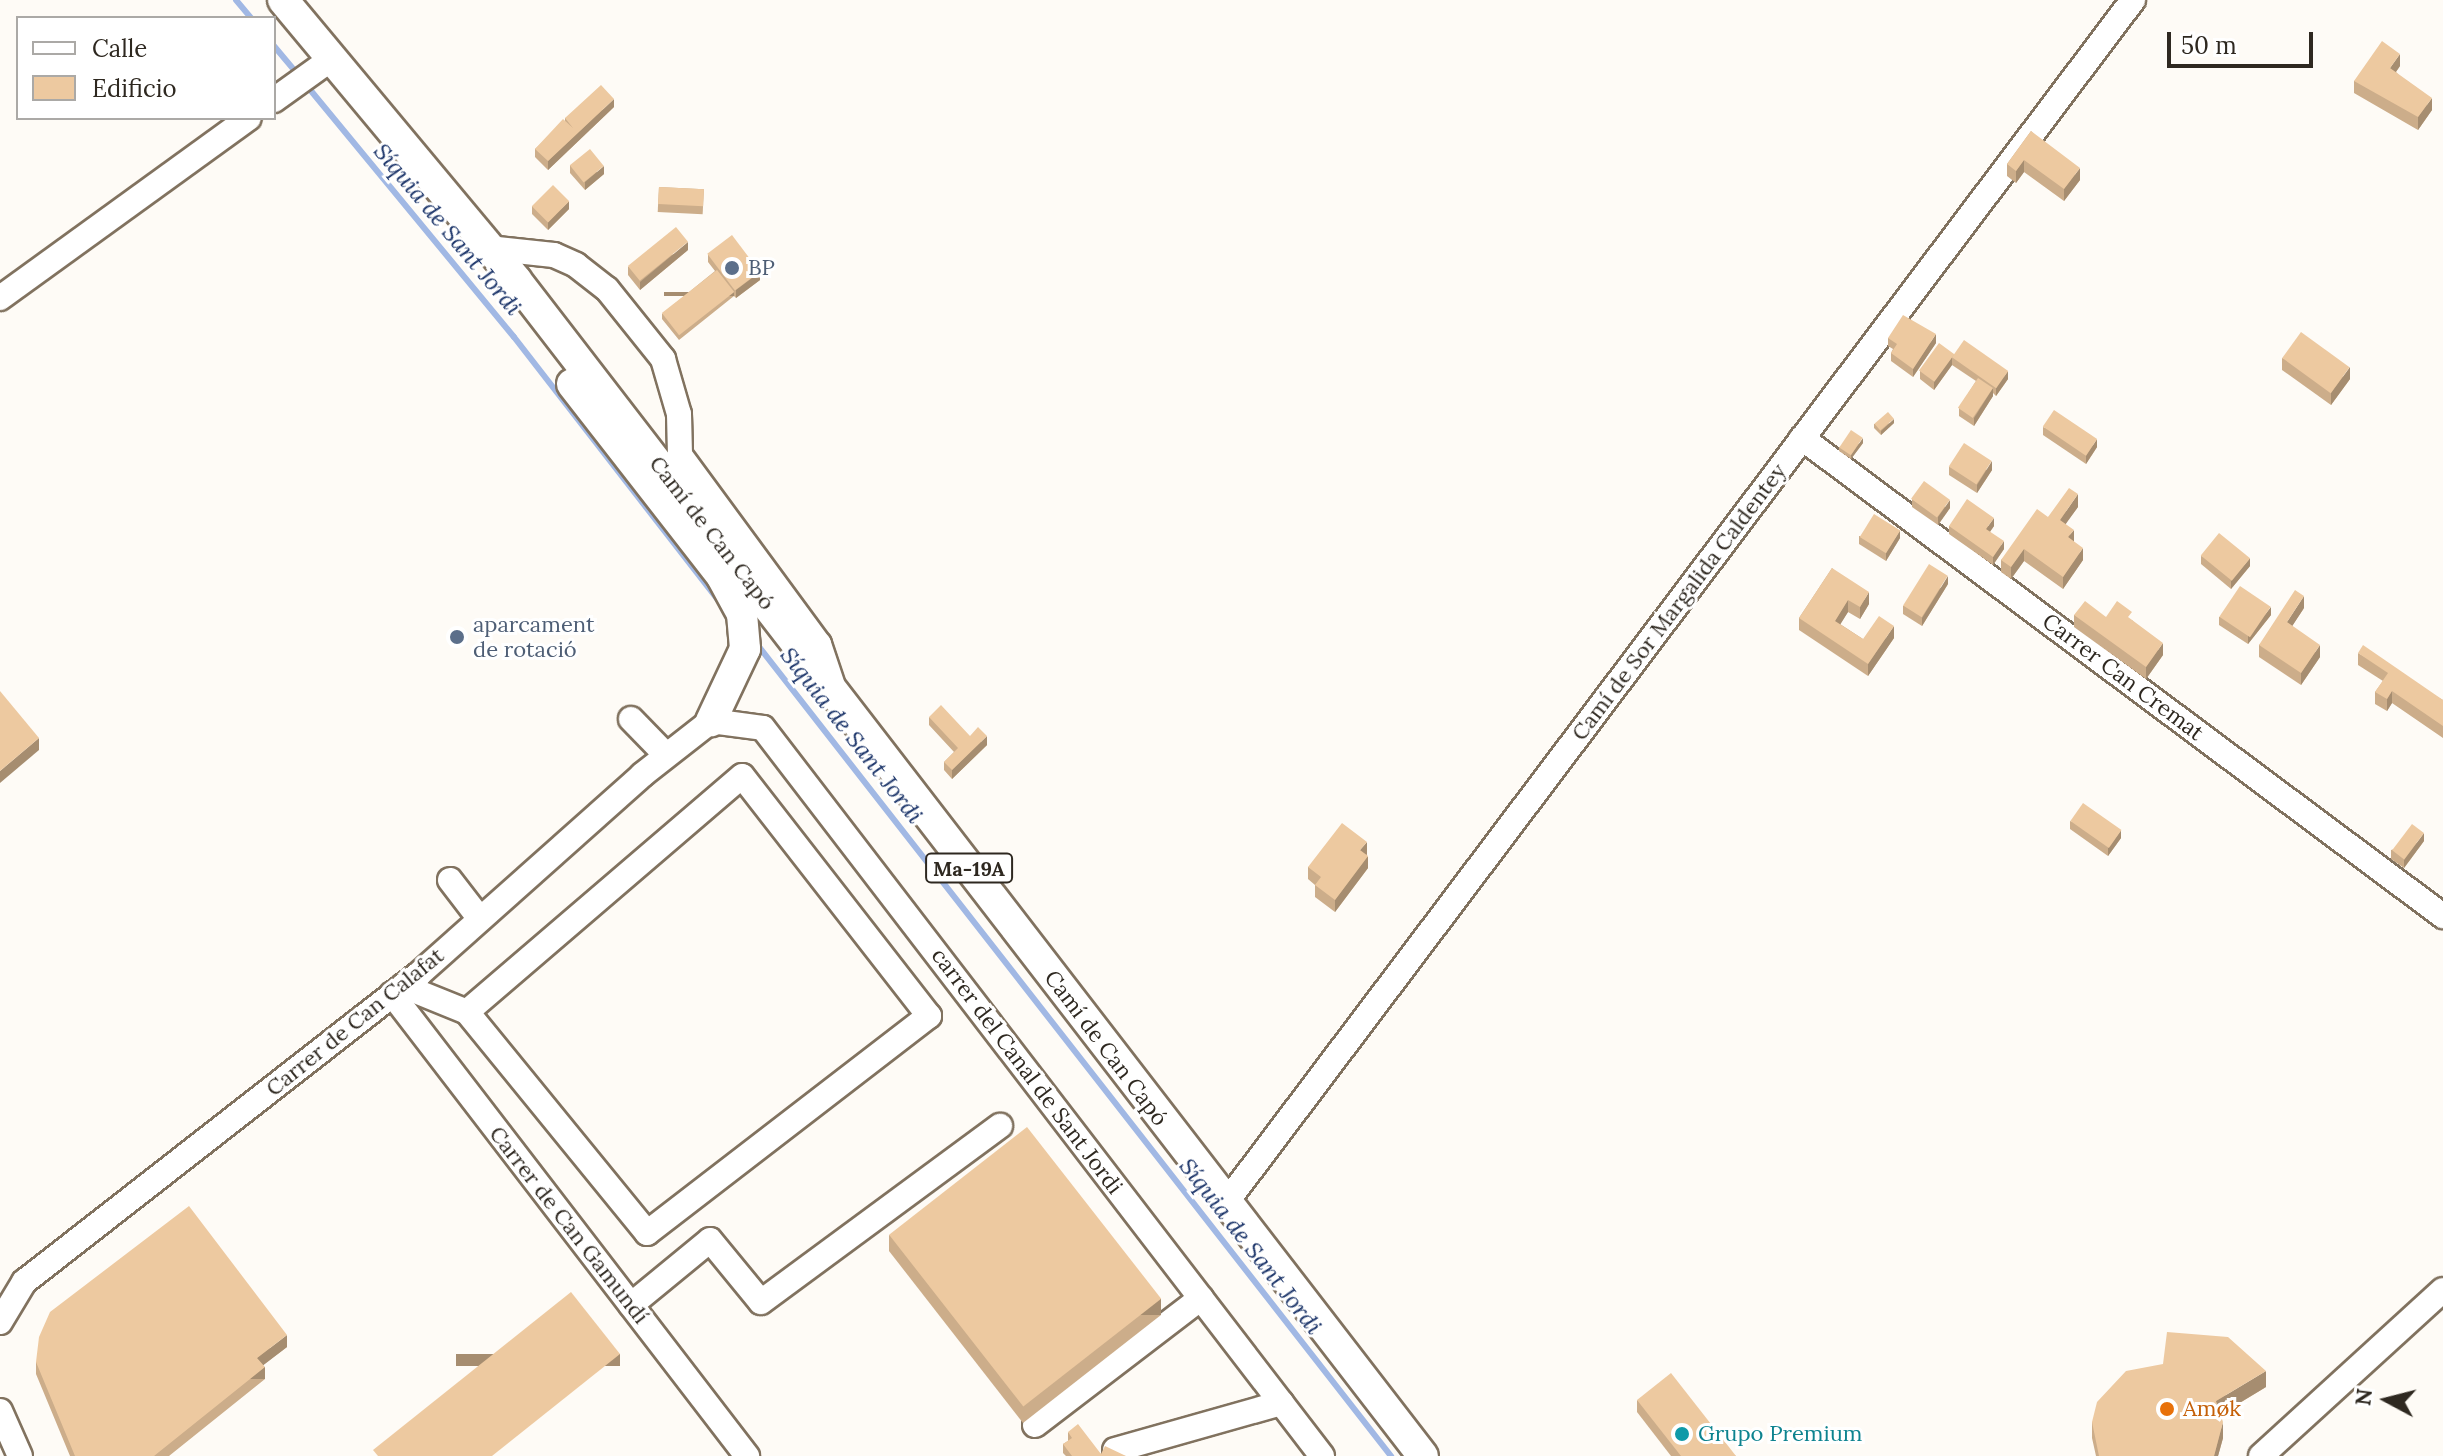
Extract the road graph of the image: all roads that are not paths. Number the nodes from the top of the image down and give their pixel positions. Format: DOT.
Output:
graph roads {
  1 [pos="283,0"];
  2 [pos="2133,0"];
  3 [pos="322,66"];
  4 [pos="283,94"];
  5 [pos="246,120"];
  6 [pos="488,248"];
  7 [pos="516,280"];
  8 [pos="0,298"];
  9 [pos="1802,438"];
  10 [pos="835,693"];
  11 [pos="631,719"];
  12 [pos="711,721"];
  13 [pos="666,755"];
  14 [pos="450,880"];
  15 [pos="2443,916"];
  16 [pos="480,919"];
  17 [pos="398,990"];
  18 [pos="467,1012"];
  19 [pos="1000,1126"];
  20 [pos="1225,1204"];
  21 [pos="2443,1290"];
  22 [pos="1201,1298"];
  23 [pos="631,1305"];
  24 [pos="0,1322"];
  25 [pos="1281,1403"];
  26 [pos="0,1411"];
  27 [pos="1035,1425"];
  28 [pos="1115,1450"];
  29 [pos="20,1456"];
  30 [pos="747,1456"];
  31 [pos="1322,1456"];
  32 [pos="1423,1456"];
  33 [pos="2261,1456"];
  1 -- 3 [label="main road, Camí de Can Capó / Ma-19A"];
  2 -- 9 [label="street, Camí de Sor Margalida Caldentey"];
  3 -- 4 [label="street"];
  3 -- 6 [label="main road, Camí de Can Capó / Ma-19A"];
  5 -- 8 [label="street"];
  6 -- 7 [label="main road, Camí de Can Capó / Ma-19A"];
  6 -- 10 [label="street"];
  7 -- 10 [label="main road, Camí de Can Capó / Ma-19A"];
  7 -- 12 [label="main road"];
  9 -- 15 [label="street, Carrer Can Cremat"];
  9 -- 20 [label="street, Camí de Sor Margalida Caldentey"];
  10 -- 20 [label="main road, Camí de Can Capó / Ma-19A"];
  11 -- 13 [label="street"];
  12 -- 13 [label="street, Carrer de Can Calafat"];
  12 -- 22 [label="street, carrer del Canal de Sant Jordi"];
  13 -- 16 [label="street, Carrer de Can Calafat"];
  14 -- 16 [label="street"];
  16 -- 17 [label="street, Carrer de Can Calafat"];
  17 -- 18 [label="street"];
  17 -- 23 [label="street, Carrer de Can Gamundí"];
  17 -- 24 [label="street, Carrer de Can Calafat"];
  18 -- 18 [label="street"];
  19 -- 23 [label="street"];
  20 -- 32 [label="main road, Camí de Can Capó / Ma-19A"];
  21 -- 33 [label="street"];
  22 -- 25 [label="street, carrer del Canal de Sant Jordi"];
  22 -- 27 [label="street"];
  23 -- 30 [label="street, Carrer de Can Gamundí"];
  25 -- 28 [label="street"];
  25 -- 31 [label="street, carrer del Canal de Sant Jordi"];
  26 -- 29 [label="street"];
}
